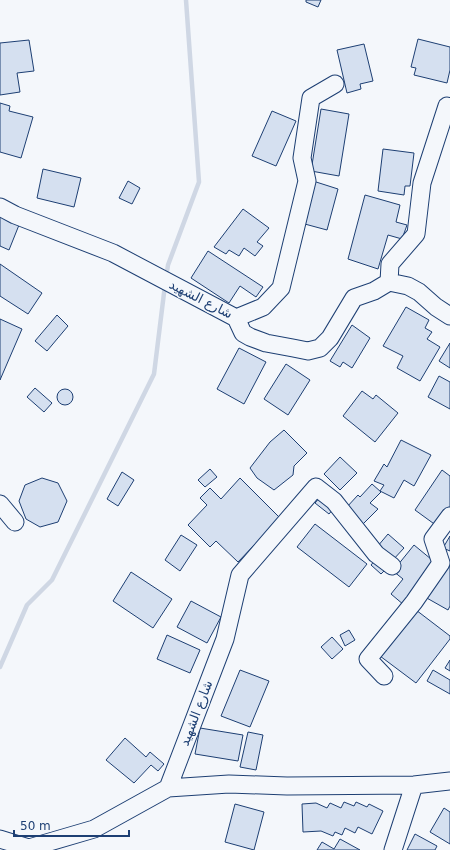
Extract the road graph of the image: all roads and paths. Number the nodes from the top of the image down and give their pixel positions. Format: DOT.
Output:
graph roads {
  1 [pos="335,84"];
  2 [pos="447,106"];
  3 [pos="0,207"];
  4 [pos="389,282"];
  5 [pos="450,316"];
  6 [pos="236,318"];
  7 [pos="0,504"];
  8 [pos="450,516"];
  9 [pos="15,522"];
  10 [pos="392,566"];
  11 [pos="384,676"];
  12 [pos="450,781"];
  13 [pos="414,785"];
  14 [pos="168,788"];
  15 [pos="0,839"];
  16 [pos="393,850"];
  1 -- 6 [label="street, شارع الشهيد"];
  2 -- 4 [label="street"];
  3 -- 6 [label="street, شارع الشهيد"];
  4 -- 5 [label="street"];
  4 -- 6 [label="street"];
  7 -- 9 [label="street"];
  8 -- 11 [label="street"];
  10 -- 14 [label="street, شارع الشهيد"];
  12 -- 13 [label="street"];
  13 -- 14 [label="street"];
  13 -- 16 [label="street"];
  14 -- 15 [label="street"];
}
